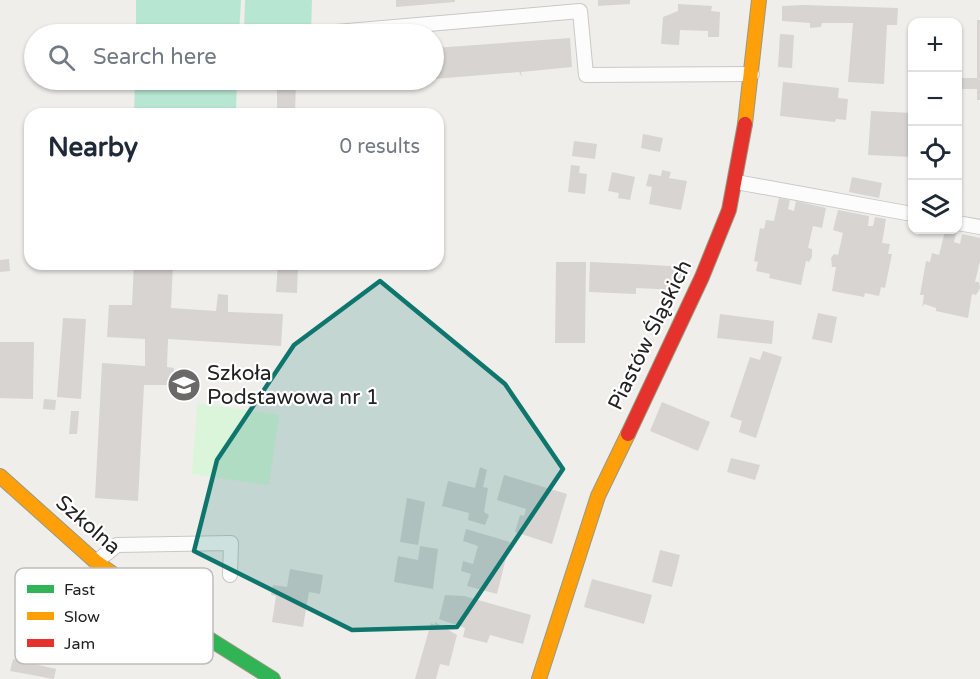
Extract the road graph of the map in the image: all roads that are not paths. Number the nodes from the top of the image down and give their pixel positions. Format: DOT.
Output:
graph roads {
  1 [pos="759,0"];
  2 [pos="429,24"];
  3 [pos="752,74"];
  4 [pos="736,182"];
  5 [pos="908,213"];
  6 [pos="962,224"];
  7 [pos="980,227"];
  8 [pos="0,476"];
  9 [pos="96,562"];
  10 [pos="105,568"];
  11 [pos="230,575"];
  12 [pos="213,644"];
  13 [pos="273,679"];
  14 [pos="539,679"];
  1 -- 3 [label="street, Piastów Śląskich"];
  2 -- 3 [label="lane"];
  3 -- 4 [label="street, Piastów Śląskich"];
  4 -- 5 [label="lane"];
  4 -- 14 [label="street, Piastów Śląskich"];
  6 -- 7 [label="lane"];
  8 -- 9 [label="street, Szkolna"];
  9 -- 10 [label="street, Szkolna"];
  9 -- 11 [label="lane"];
  12 -- 13 [label="street, Szkolna"];
}
